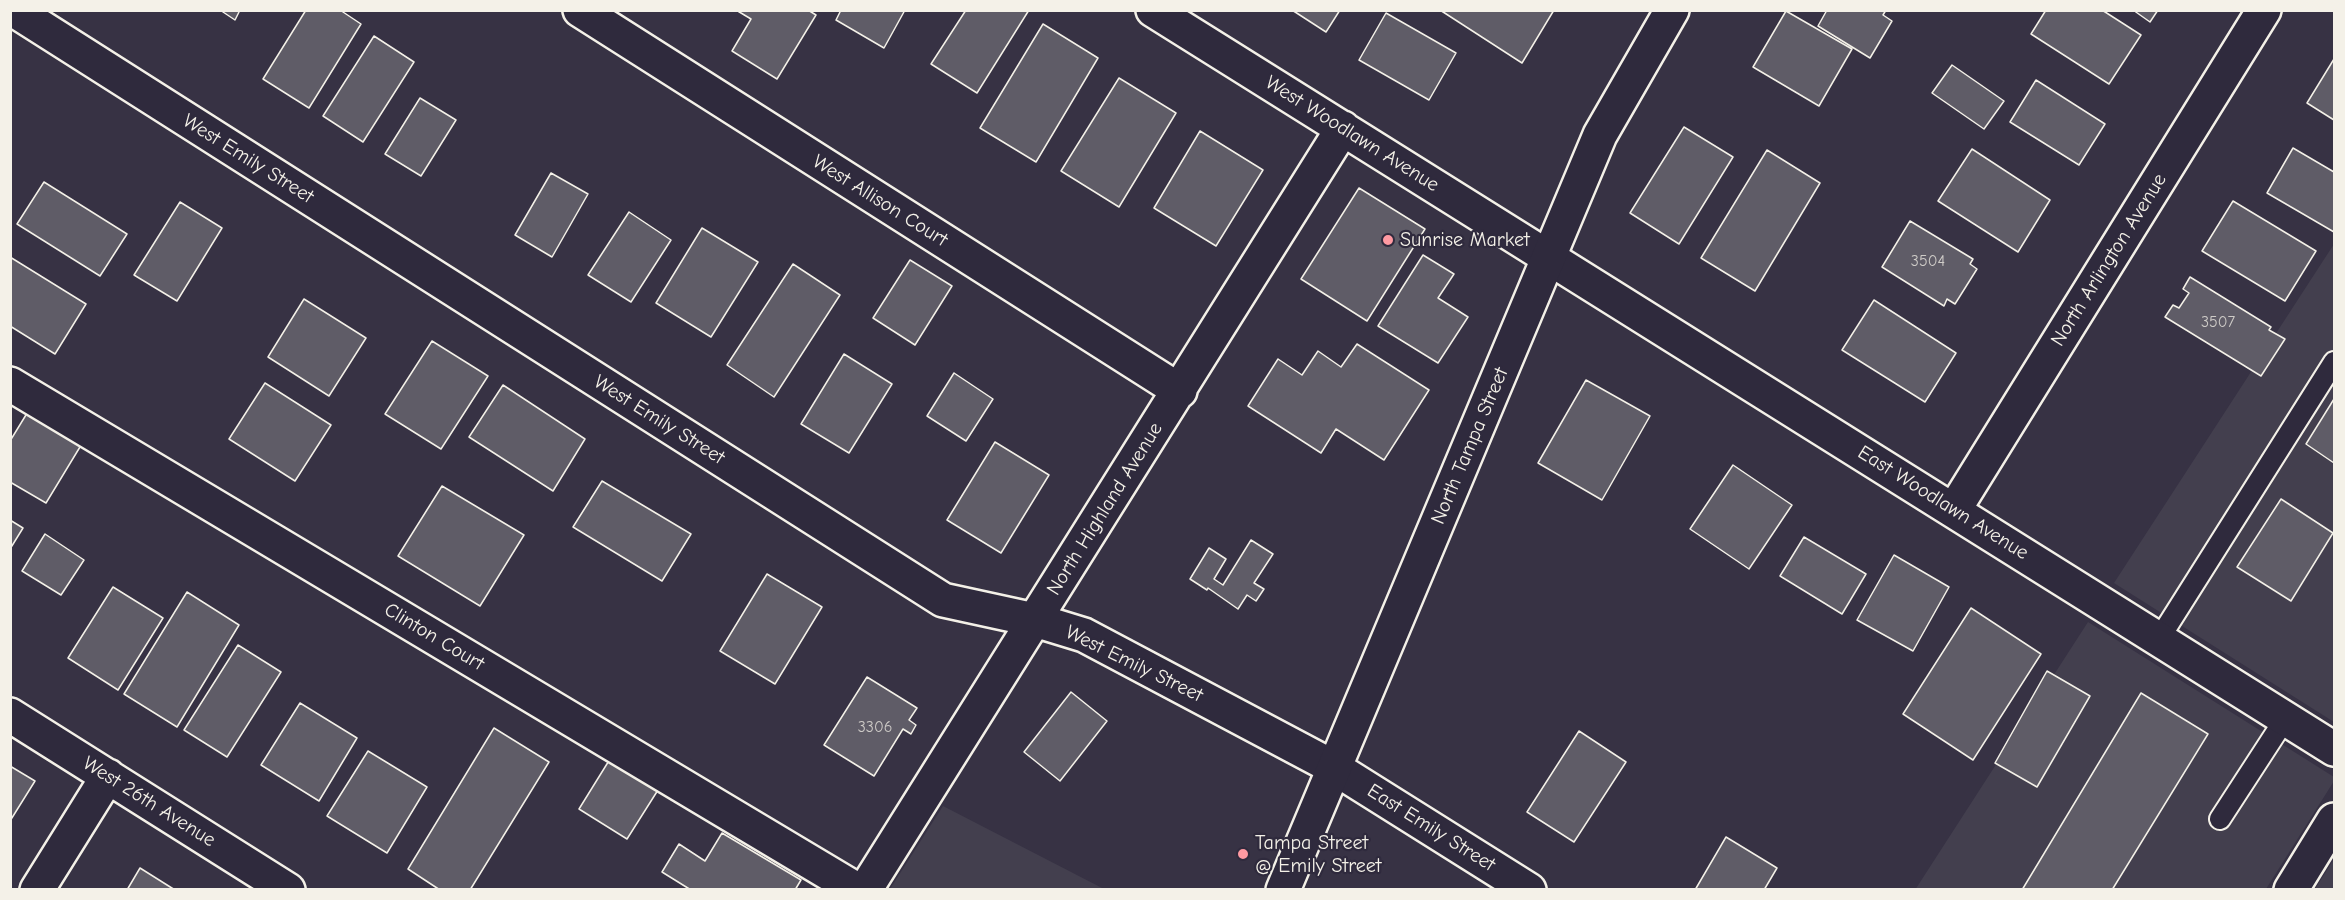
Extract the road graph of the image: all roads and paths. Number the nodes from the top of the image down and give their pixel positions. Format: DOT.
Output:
graph roads {
  1 [pos="14,10"];
  2 [pos="580,10"];
  3 [pos="1153,10"];
  4 [pos="1671,10"];
  5 [pos="2264,10"];
  6 [pos="1342,128"];
  7 [pos="1550,258"];
  8 [pos="2334,362"];
  9 [pos="10,384"];
  10 [pos="1180,391"];
  11 [pos="1954,510"];
  12 [pos="1035,620"];
  13 [pos="2159,639"];
  14 [pos="10,715"];
  15 [pos="2285,719"];
  16 [pos="2334,750"];
  17 [pos="1333,766"];
  18 [pos="108,776"];
  19 [pos="2220,819"];
  20 [pos="2334,820"];
  21 [pos="37,890"];
  22 [pos="288,890"];
  23 [pos="856,890"];
  24 [pos="865,890"];
  25 [pos="1283,890"];
  26 [pos="1529,890"];
  27 [pos="2291,890"];
  1 -- 12 [label="street, West Emily Street"];
  2 -- 10 [label="street, West Allison Court"];
  3 -- 6 [label="street, West Woodlawn Avenue"];
  4 -- 7 [label="street, North Tampa Street"];
  5 -- 11 [label="street, North Arlington Avenue"];
  6 -- 7 [label="street, West Woodlawn Avenue"];
  6 -- 10 [label="street, North Highland Avenue"];
  7 -- 11 [label="street, East Woodlawn Avenue"];
  7 -- 17 [label="street, North Tampa Street"];
  8 -- 13 [label="lane"];
  9 -- 23 [label="street, Clinton Court"];
  10 -- 12 [label="street, North Highland Avenue"];
  11 -- 13 [label="street, East Woodlawn Avenue"];
  12 -- 17 [label="street, West Emily Street"];
  12 -- 24 [label="street, North Highland Avenue"];
  13 -- 15 [label="street, East Woodlawn Avenue"];
  14 -- 18 [label="street, West 26th Avenue"];
  15 -- 16 [label="street, East Woodlawn Avenue"];
  15 -- 19 [label="lane"];
  17 -- 25 [label="street, North Tampa Street"];
  17 -- 26 [label="street, East Emily Street"];
  18 -- 21 [label="street"];
  18 -- 22 [label="street, West 26th Avenue"];
  20 -- 27 [label="street"];
}
